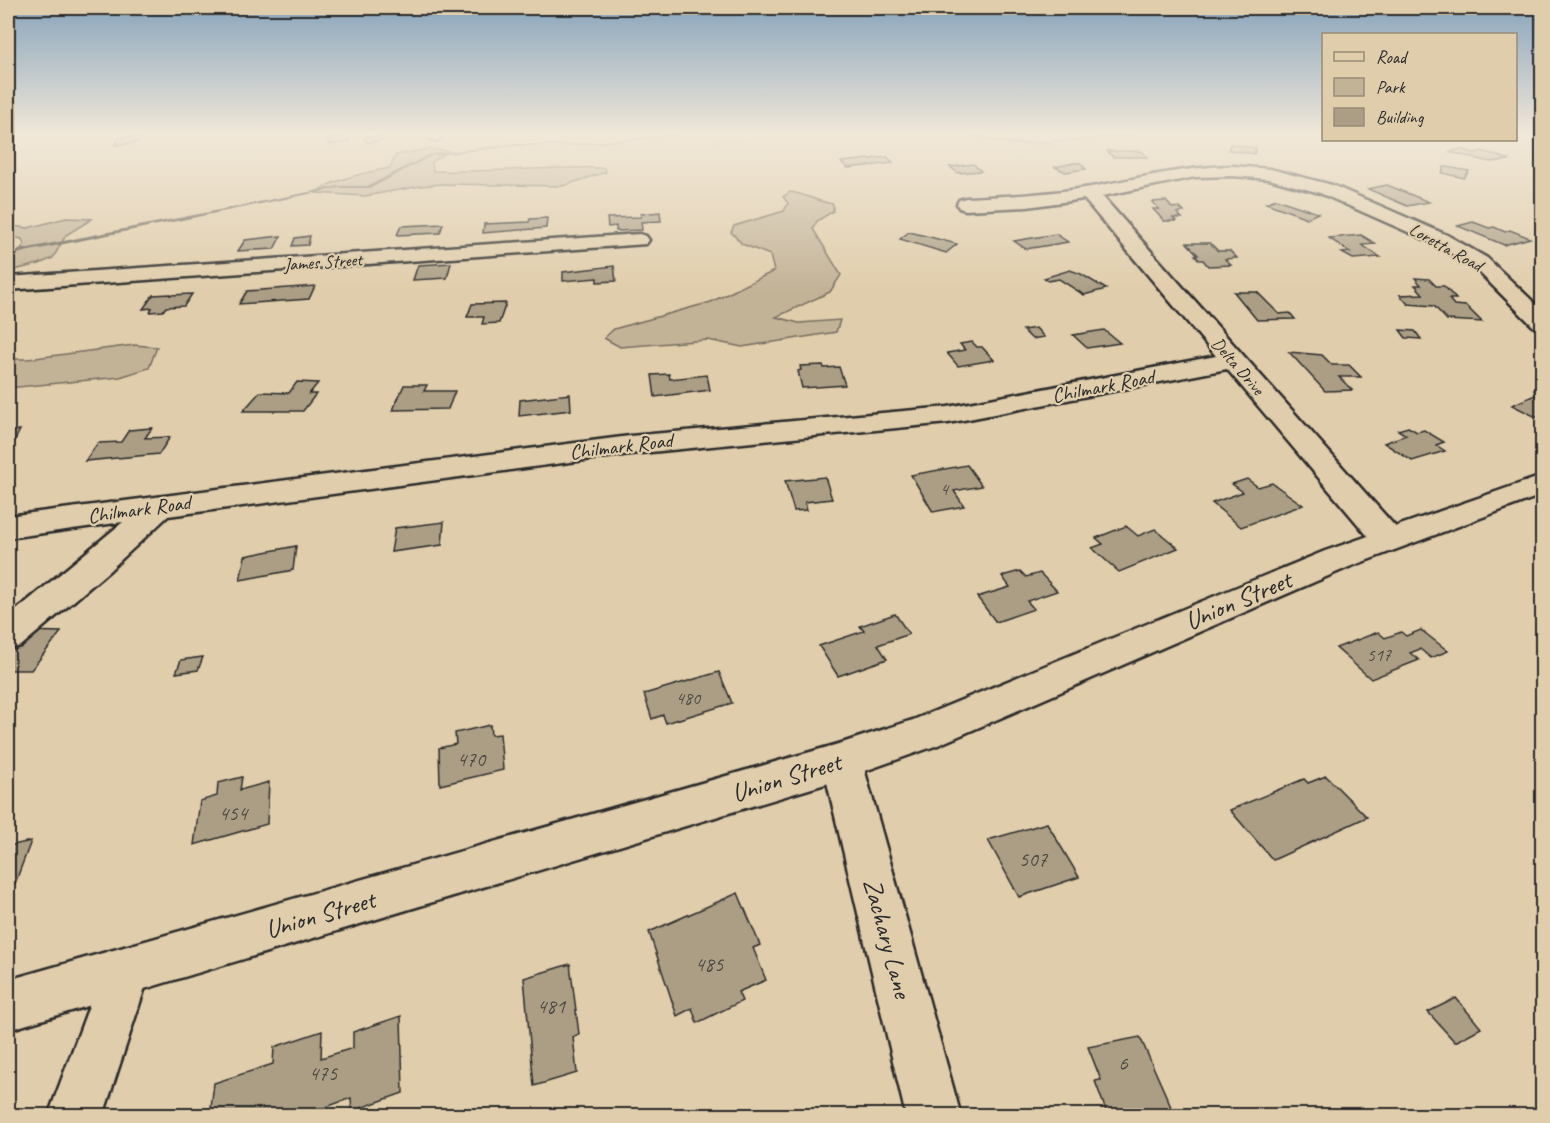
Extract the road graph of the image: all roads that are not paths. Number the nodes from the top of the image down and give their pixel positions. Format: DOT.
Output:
graph roads {
  1 [pos="1117,187"];
  2 [pos="1320,187"];
  3 [pos="1089,193"];
  4 [pos="966,204"];
  5 [pos="639,240"];
  6 [pos="8,284"];
  7 [pos="1542,322"];
  8 [pos="1233,360"];
  9 [pos="1542,485"];
  10 [pos="159,507"];
  11 [pos="8,527"];
  12 [pos="1388,539"];
  13 [pos="8,636"];
  14 [pos="842,761"];
  15 [pos="125,972"];
  16 [pos="8,1005"];
  17 [pos="75,1116"];
  18 [pos="934,1116"];
  1 -- 3 [label="street, Loretta Road"];
  2 -- 7 [label="street, Loretta Road"];
  3 -- 4 [label="street, Loretta Road"];
  3 -- 8 [label="street, Delta Drive"];
  5 -- 6 [label="street, James Street"];
  8 -- 10 [label="street, Chilmark Road"];
  8 -- 12 [label="street, Delta Drive"];
  9 -- 12 [label="street, Union Street"];
  10 -- 11 [label="street, Chilmark Road"];
  10 -- 13 [label="street"];
  12 -- 14 [label="street, Union Street"];
  14 -- 15 [label="street, Union Street"];
  14 -- 18 [label="street, Zachary Lane"];
  15 -- 16 [label="street, Union Street"];
  15 -- 17 [label="street"];
}
